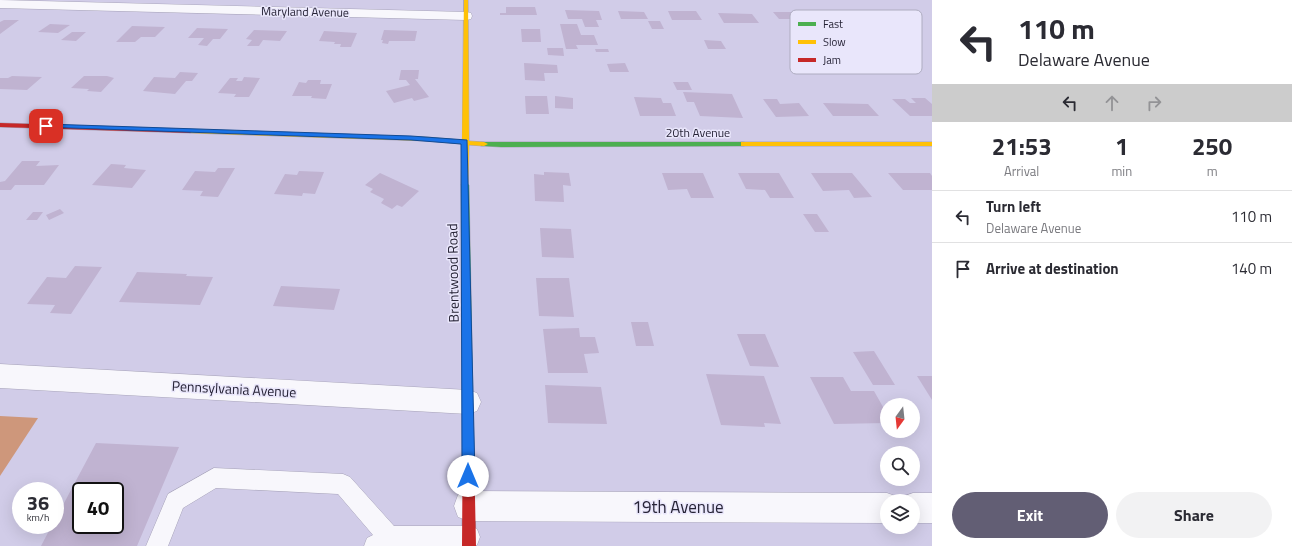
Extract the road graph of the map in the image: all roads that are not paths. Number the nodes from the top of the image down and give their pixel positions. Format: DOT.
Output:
graph roads {
  1 [pos="466,0"];
  2 [pos="0,4"];
  3 [pos="466,16"];
  4 [pos="0,125"];
  5 [pos="465,142"];
  6 [pos="932,144"];
  7 [pos="0,376"];
  8 [pos="468,402"];
  9 [pos="469,506"];
  10 [pos="880,508"];
  11 [pos="920,508"];
  12 [pos="932,508"];
  13 [pos="382,541"];
  14 [pos="469,542"];
  15 [pos="157,546"];
  1 -- 3 [label="street, Brentwood Road"];
  2 -- 3 [label="street, Maryland Avenue"];
  3 -- 5 [label="street, Brentwood Road"];
  4 -- 5 [label="street, 20th Avenue"];
  5 -- 6 [label="street, 20th Avenue"];
  5 -- 8 [label="street, Brentwood Road"];
  7 -- 8 [label="street, Pennsylvania Avenue"];
  8 -- 9 [label="street, Brentwood Road"];
  9 -- 10 [label="street, 19th Avenue"];
  9 -- 14 [label="street, Brentwood Road"];
  11 -- 12 [label="street"];
  13 -- 14 [label="lane"];
  13 -- 15 [label="lane"];
}
